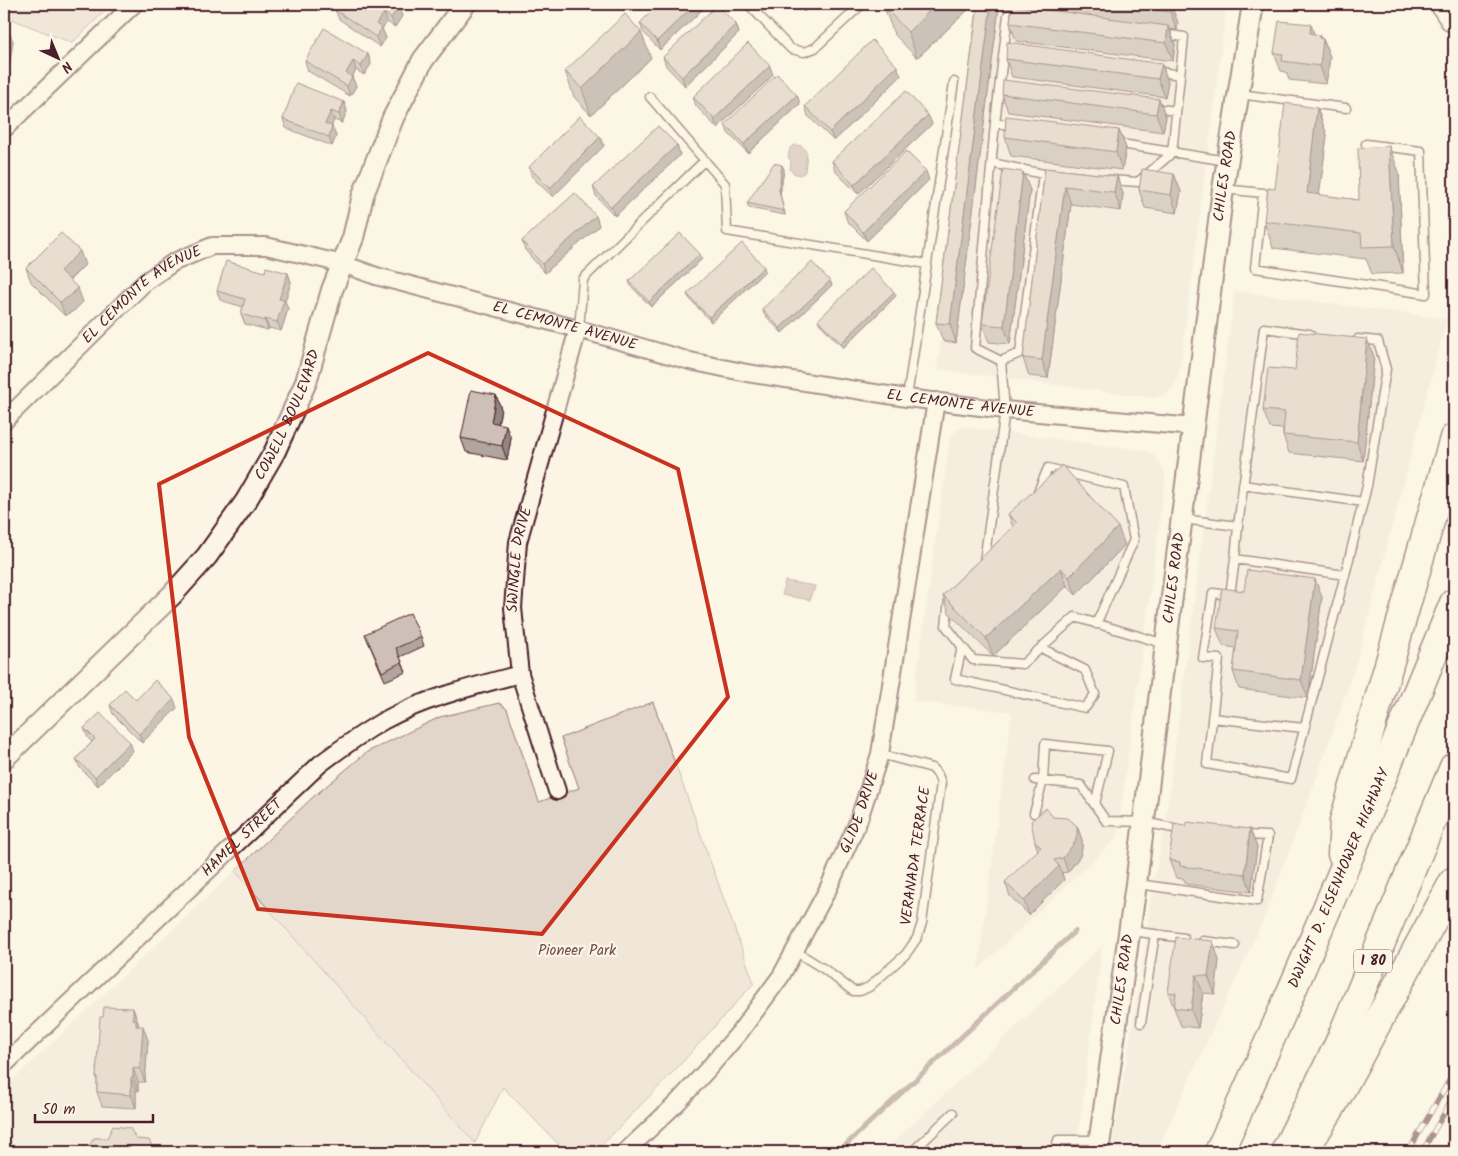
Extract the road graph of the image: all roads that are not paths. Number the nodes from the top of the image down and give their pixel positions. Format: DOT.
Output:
graph roads {
  1 [pos="134,4"];
  2 [pos="465,4"];
  3 [pos="748,4"];
  4 [pos="862,4"];
  5 [pos="1252,4"];
  6 [pos="1445,4"];
  7 [pos="1028,17"];
  8 [pos="1454,18"];
  9 [pos="1155,33"];
  10 [pos="1004,49"];
  11 [pos="1014,50"];
  12 [pos="1151,71"];
  13 [pos="1180,75"];
  14 [pos="954,82"];
  15 [pos="1000,87"];
  16 [pos="1009,89"];
  17 [pos="1237,94"];
  18 [pos="650,97"];
  19 [pos="1147,107"];
  20 [pos="1346,108"];
  21 [pos="1176,111"];
  22 [pos="995,123"];
  23 [pos="1025,128"];
  24 [pos="4,129"];
  25 [pos="1104,141"];
  26 [pos="1366,144"];
  27 [pos="1172,153"];
  28 [pos="705,160"];
  29 [pos="1228,161"];
  30 [pos="992,163"];
  31 [pos="1043,174"];
  32 [pos="1053,175"];
  33 [pos="1100,179"];
  34 [pos="1223,189"];
  35 [pos="343,264"];
  36 [pos="927,264"];
  37 [pos="578,330"];
  38 [pos="1321,335"];
  39 [pos="1350,338"];
  40 [pos="1001,361"];
  41 [pos="907,398"];
  42 [pos="936,401"];
  43 [pos="1005,410"];
  44 [pos="4,421"];
  45 [pos="1194,427"];
  46 [pos="1454,438"];
  47 [pos="1243,485"];
  48 [pos="1035,499"];
  49 [pos="1363,502"];
  50 [pos="1182,519"];
  51 [pos="1238,526"];
  52 [pos="992,549"];
  53 [pos="985,556"];
  54 [pos="1235,559"];
  55 [pos="977,572"];
  56 [pos="1345,575"];
  57 [pos="955,593"];
  58 [pos="1454,603"];
  59 [pos="1096,624"];
  60 [pos="1165,644"];
  61 [pos="962,647"];
  62 [pos="1041,648"];
  63 [pos="520,674"];
  64 [pos="1212,718"];
  65 [pos="1304,728"];
  66 [pos="880,754"];
  67 [pos="4,758"];
  68 [pos="1454,767"];
  69 [pos="1039,780"];
  70 [pos="557,791"];
  71 [pos="1095,804"];
  72 [pos="1034,813"];
  73 [pos="1143,822"];
  74 [pos="1187,831"];
  75 [pos="1232,834"];
  76 [pos="1340,880"];
  77 [pos="1454,881"];
  78 [pos="1136,884"];
  79 [pos="1129,930"];
  80 [pos="1155,934"];
  81 [pos="1235,945"];
  82 [pos="795,951"];
  83 [pos="1142,1023"];
  84 [pos="4,1065"];
  85 [pos="953,1113"];
  86 [pos="1098,1146"];
  87 [pos="625,1152"];
  88 [pos="912,1152"];
  89 [pos="1055,1152"];
  90 [pos="1219,1152"];
  91 [pos="1285,1152"];
  92 [pos="1303,1152"];
  1 -- 24 [label="street"];
  2 -- 35 [label="street, COWELL BOULEVARD"];
  3 -- 4 [label="lane"];
  5 -- 17 [label="street, CHILES ROAD"];
  6 -- 8 [label="highway"];
  7 -- 10 [label="lane"];
  9 -- 13 [label="lane"];
  10 -- 11 [label="lane"];
  10 -- 15 [label="lane"];
  12 -- 13 [label="lane"];
  13 -- 21 [label="lane"];
  14 -- 36 [label="lane"];
  15 -- 16 [label="lane"];
  15 -- 22 [label="lane"];
  17 -- 20 [label="lane"];
  17 -- 29 [label="street, CHILES ROAD"];
  18 -- 28 [label="lane"];
  19 -- 21 [label="lane"];
  21 -- 27 [label="lane"];
  22 -- 23 [label="lane"];
  22 -- 30 [label="lane"];
  25 -- 27 [label="lane"];
  26 -- 34 [label="lane"];
  27 -- 29 [label="lane"];
  27 -- 33 [label="lane"];
  28 -- 36 [label="lane"];
  28 -- 37 [label="lane"];
  29 -- 34 [label="street, CHILES ROAD"];
  30 -- 31 [label="lane"];
  30 -- 40 [label="lane"];
  31 -- 32 [label="lane"];
  31 -- 40 [label="lane"];
  34 -- 45 [label="street, CHILES ROAD"];
  35 -- 37 [label="street, EL CEMONTE AVENUE"];
  35 -- 44 [label="street, EL CEMONTE AVENUE"];
  35 -- 67 [label="street, COWELL BOULEVARD"];
  36 -- 41 [label="lane"];
  37 -- 41 [label="street, EL CEMONTE AVENUE"];
  37 -- 63 [label="street, SWINGLE DRIVE"];
  38 -- 47 [label="lane"];
  39 -- 49 [label="lane"];
  40 -- 43 [label="lane"];
  41 -- 42 [label="street, EL CEMONTE AVENUE"];
  42 -- 43 [label="street, EL CEMONTE AVENUE"];
  42 -- 66 [label="street, GLIDE DRIVE"];
  43 -- 45 [label="street, EL CEMONTE AVENUE"];
  43 -- 53 [label="lane"];
  45 -- 50 [label="street, CHILES ROAD"];
  46 -- 76 [label="highway"];
  47 -- 49 [label="lane"];
  47 -- 51 [label="lane"];
  48 -- 59 [label="lane"];
  49 -- 56 [label="lane"];
  50 -- 51 [label="lane"];
  50 -- 60 [label="street, CHILES ROAD"];
  51 -- 54 [label="lane"];
  52 -- 53 [label="lane"];
  53 -- 55 [label="lane"];
  54 -- 56 [label="lane"];
  54 -- 64 [label="lane"];
  56 -- 65 [label="lane"];
  57 -- 61 [label="lane"];
  58 -- 76 [label="highway, DWIGHT D. EISENHOWER HIGHWAY"];
  59 -- 60 [label="lane"];
  59 -- 62 [label="lane"];
  60 -- 73 [label="street, CHILES ROAD"];
  61 -- 62 [label="lane"];
  61 -- 62 [label="lane"];
  63 -- 70 [label="street, SWINGLE DRIVE"];
  63 -- 84 [label="street, HAMEL STREET"];
  64 -- 65 [label="lane"];
  64 -- 65 [label="lane"];
  66 -- 82 [label="street, GLIDE DRIVE"];
  66 -- 82 [label="lane, VERANADA TERRACE"];
  68 -- 91 [label="highway, I 80"];
  69 -- 71 [label="lane"];
  69 -- 71 [label="lane"];
  69 -- 72 [label="lane"];
  71 -- 73 [label="lane"];
  73 -- 74 [label="lane"];
  73 -- 78 [label="street, CHILES ROAD"];
  75 -- 78 [label="lane"];
  76 -- 90 [label="highway, DWIGHT D. EISENHOWER HIGHWAY"];
  77 -- 92 [label="highway"];
  78 -- 79 [label="street, CHILES ROAD"];
  79 -- 80 [label="lane"];
  79 -- 86 [label="street, CHILES ROAD"];
  80 -- 81 [label="lane"];
  80 -- 83 [label="lane"];
  82 -- 87 [label="street, GLIDE DRIVE"];
  85 -- 88 [label="lane"];
  86 -- 89 [label="lane"];
}
